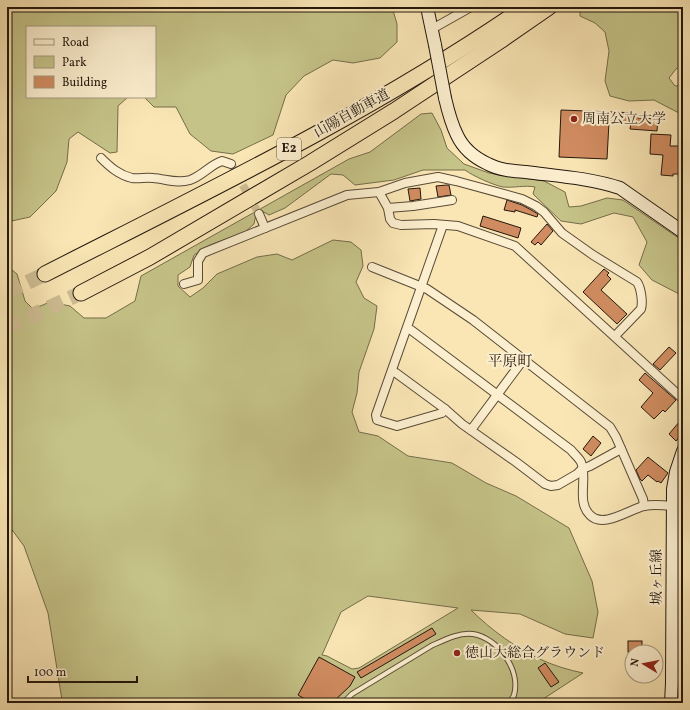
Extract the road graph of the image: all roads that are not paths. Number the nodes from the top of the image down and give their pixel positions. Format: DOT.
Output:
graph roads {
  1 [pos="427,7"];
  2 [pos="471,7"];
  3 [pos="525,7"];
  4 [pos="549,7"];
  5 [pos="432,29"];
  6 [pos="101,158"];
  7 [pos="231,164"];
  8 [pos="379,192"];
  9 [pos="452,200"];
  10 [pos="388,208"];
  11 [pos="259,214"];
  12 [pos="443,225"];
  13 [pos="265,228"];
  14 [pos="683,232"];
  15 [pos="372,266"];
  16 [pos="45,274"];
  17 [pos="184,284"];
  18 [pos="422,286"];
  19 [pos="81,293"];
  20 [pos="407,329"];
  21 [pos="615,336"];
  22 [pos="523,360"];
  23 [pos="392,371"];
  24 [pos="497,395"];
  25 [pos="683,399"];
  26 [pos="445,409"];
  27 [pos="471,430"];
  28 [pos="621,449"];
  29 [pos="683,452"];
  30 [pos="582,469"];
  31 [pos="644,506"];
  32 [pos="672,506"];
  33 [pos="678,637"];
  34 [pos="343,703"];
  35 [pos="510,703"];
  36 [pos="671,703"];
  1 -- 5 [label="street"];
  2 -- 5 [label="street"];
  3 -- 16 [label="highway, 山陽自動車道 / E2"];
  4 -- 19 [label="highway, 山陽自動車道 / E2"];
  5 -- 14 [label="street, bridge"];
  6 -- 7 [label="street"];
  8 -- 10 [label="street"];
  8 -- 13 [label="street"];
  8 -- 21 [label="street"];
  9 -- 10 [label="street"];
  10 -- 12 [label="street"];
  11 -- 13 [label="street"];
  12 -- 18 [label="street"];
  12 -- 21 [label="street"];
  13 -- 17 [label="street"];
  15 -- 18 [label="street"];
  18 -- 20 [label="street"];
  18 -- 22 [label="street"];
  20 -- 23 [label="street"];
  20 -- 24 [label="street"];
  21 -- 25 [label="street"];
  22 -- 24 [label="street"];
  22 -- 28 [label="street"];
  23 -- 26 [label="street"];
  23 -- 26 [label="street"];
  24 -- 27 [label="street"];
  24 -- 30 [label="street"];
  26 -- 27 [label="street"];
  27 -- 30 [label="street"];
  28 -- 30 [label="street"];
  28 -- 31 [label="street"];
  29 -- 32 [label="street, 城ヶ丘線"];
  30 -- 31 [label="street"];
  31 -- 32 [label="street"];
  32 -- 33 [label="street, 城ヶ丘線"];
  33 -- 36 [label="street, 城ヶ丘線"];
  34 -- 35 [label="lane"];
}
